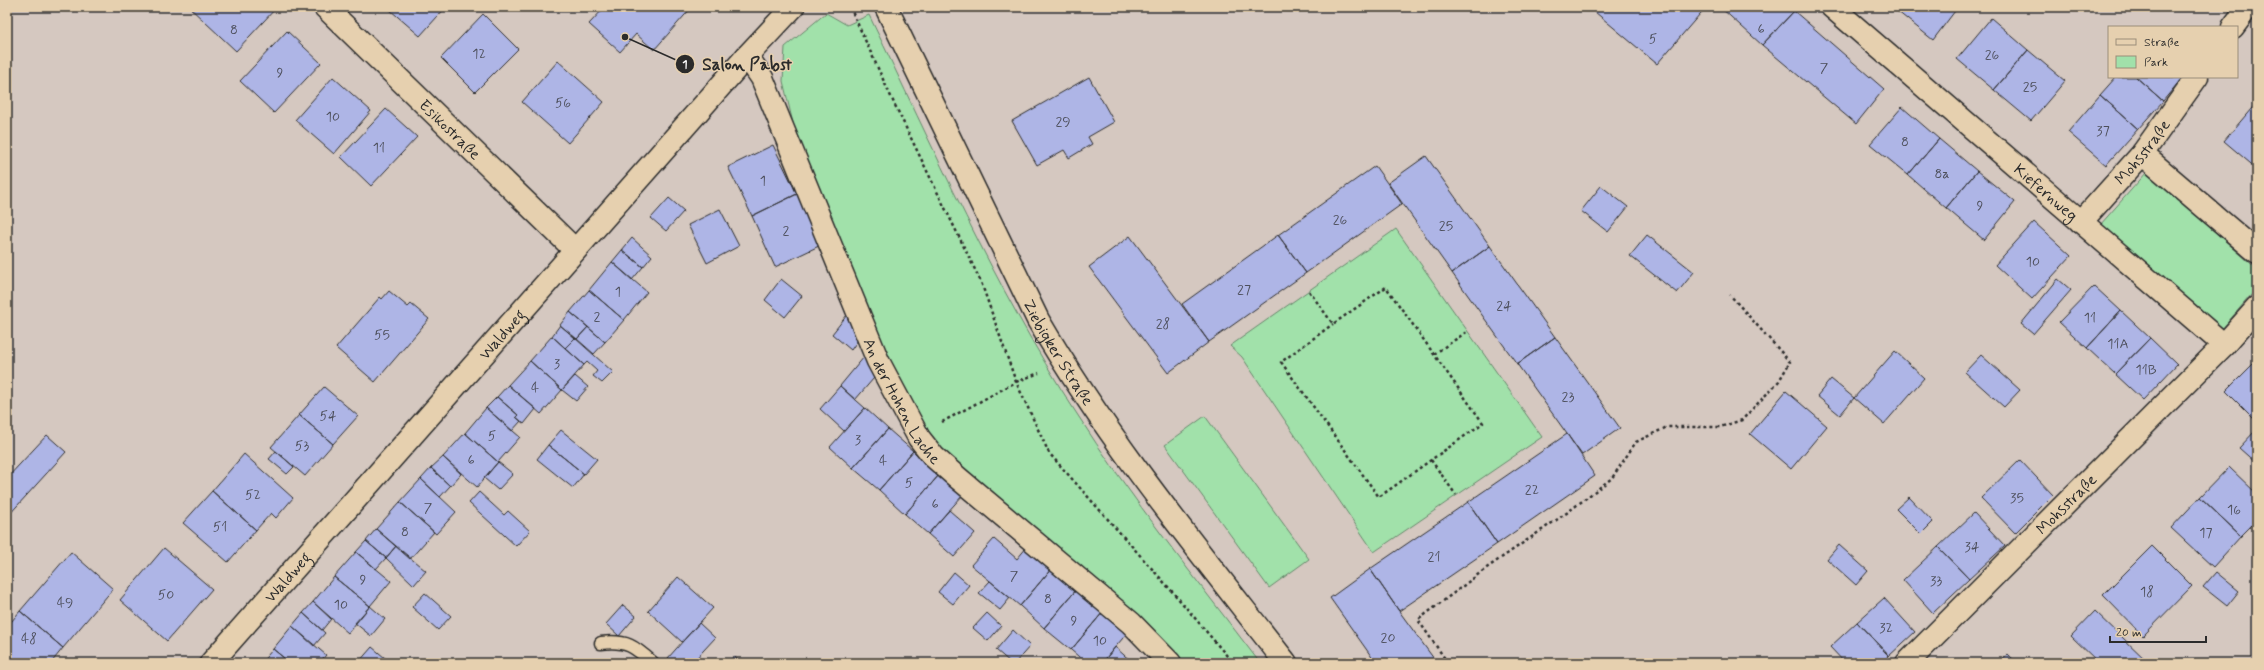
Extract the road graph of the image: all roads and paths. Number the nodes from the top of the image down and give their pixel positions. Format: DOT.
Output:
graph roads {
  1 [pos="325,7"];
  2 [pos="794,7"];
  3 [pos="886,7"];
  4 [pos="1832,7"];
  5 [pos="2248,7"];
  6 [pos="2234,26"];
  7 [pos="747,56"];
  8 [pos="2196,78"];
  9 [pos="2142,154"];
  10 [pos="2081,222"];
  11 [pos="575,250"];
  12 [pos="2257,252"];
  13 [pos="1309,291"];
  14 [pos="1730,295"];
  15 [pos="2257,308"];
  16 [pos="1333,324"];
  17 [pos="1468,331"];
  18 [pos="2224,345"];
  19 [pos="1434,354"];
  20 [pos="1064,364"];
  21 [pos="919,438"];
  22 [pos="1431,460"];
  23 [pos="1456,495"];
  24 [pos="601,643"];
  25 [pos="211,663"];
  26 [pos="653,663"];
  27 [pos="1170,663"];
  28 [pos="1286,663"];
  29 [pos="1448,663"];
  30 [pos="1907,663"];
  1 -- 11 [label="street, Esikostraße"];
  2 -- 7 [label="street, Waldweg"];
  3 -- 20 [label="street, Ziebigker Straße"];
  4 -- 10 [label="street, Kiefernweg"];
  5 -- 6 [label="street"];
  7 -- 11 [label="street, Waldweg"];
  7 -- 21 [label="street, An der Hohen Lache"];
  8 -- 9 [label="street, Mohsstraße"];
  9 -- 10 [label="street, Mohsstraße"];
  9 -- 12 [label="street"];
  10 -- 18 [label="street, Kiefernweg"];
  11 -- 25 [label="street, Waldweg"];
  13 -- 16 [label="path"];
  14 -- 29 [label="path"];
  15 -- 18 [label="street"];
  16 -- 19 [label="path"];
  16 -- 22 [label="path"];
  17 -- 19 [label="path"];
  18 -- 30 [label="street, Mohsstraße"];
  19 -- 22 [label="path"];
  20 -- 21 [label="path"];
  20 -- 28 [label="street, Ziebigker Straße"];
  21 -- 27 [label="street, An der Hohen Lache"];
  22 -- 23 [label="path"];
  24 -- 26 [label="lane"];
}
